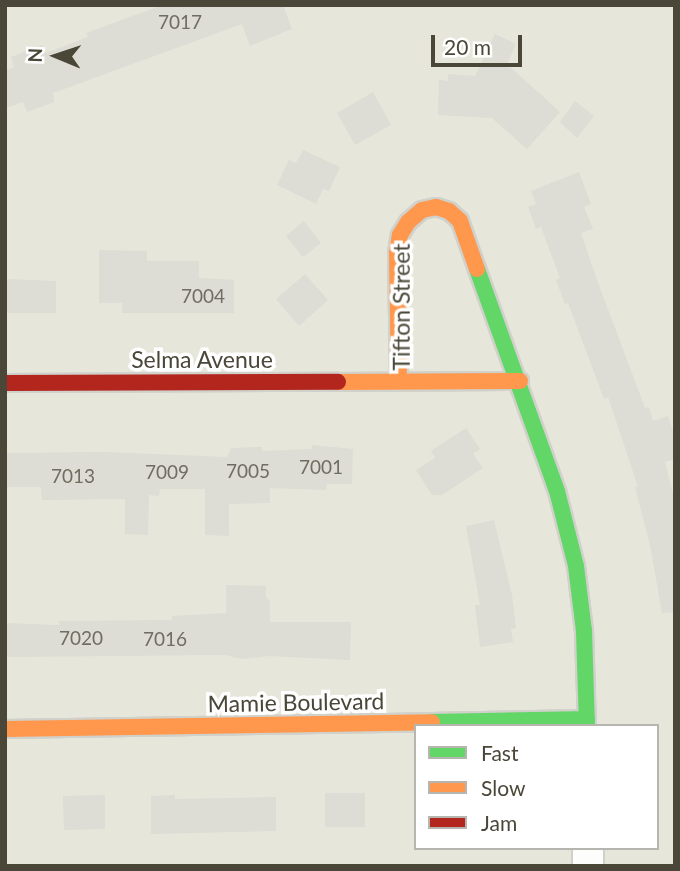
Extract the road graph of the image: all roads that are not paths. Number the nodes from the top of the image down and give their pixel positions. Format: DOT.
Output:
graph roads {
  1 [pos="399,381"];
  2 [pos="520,381"];
  3 [pos="5,383"];
  4 [pos="587,723"];
  5 [pos="490,724"];
  6 [pos="414,725"];
  7 [pos="5,729"];
  1 -- 2 [label="street, Tifton Street"];
  1 -- 2 [label="street, Tifton Street"];
  1 -- 3 [label="street, Selma Avenue"];
  2 -- 4 [label="street, Tifton Street"];
  4 -- 5 [label="street, Mamie Boulevard"];
  6 -- 7 [label="street, Mamie Boulevard"];
}
